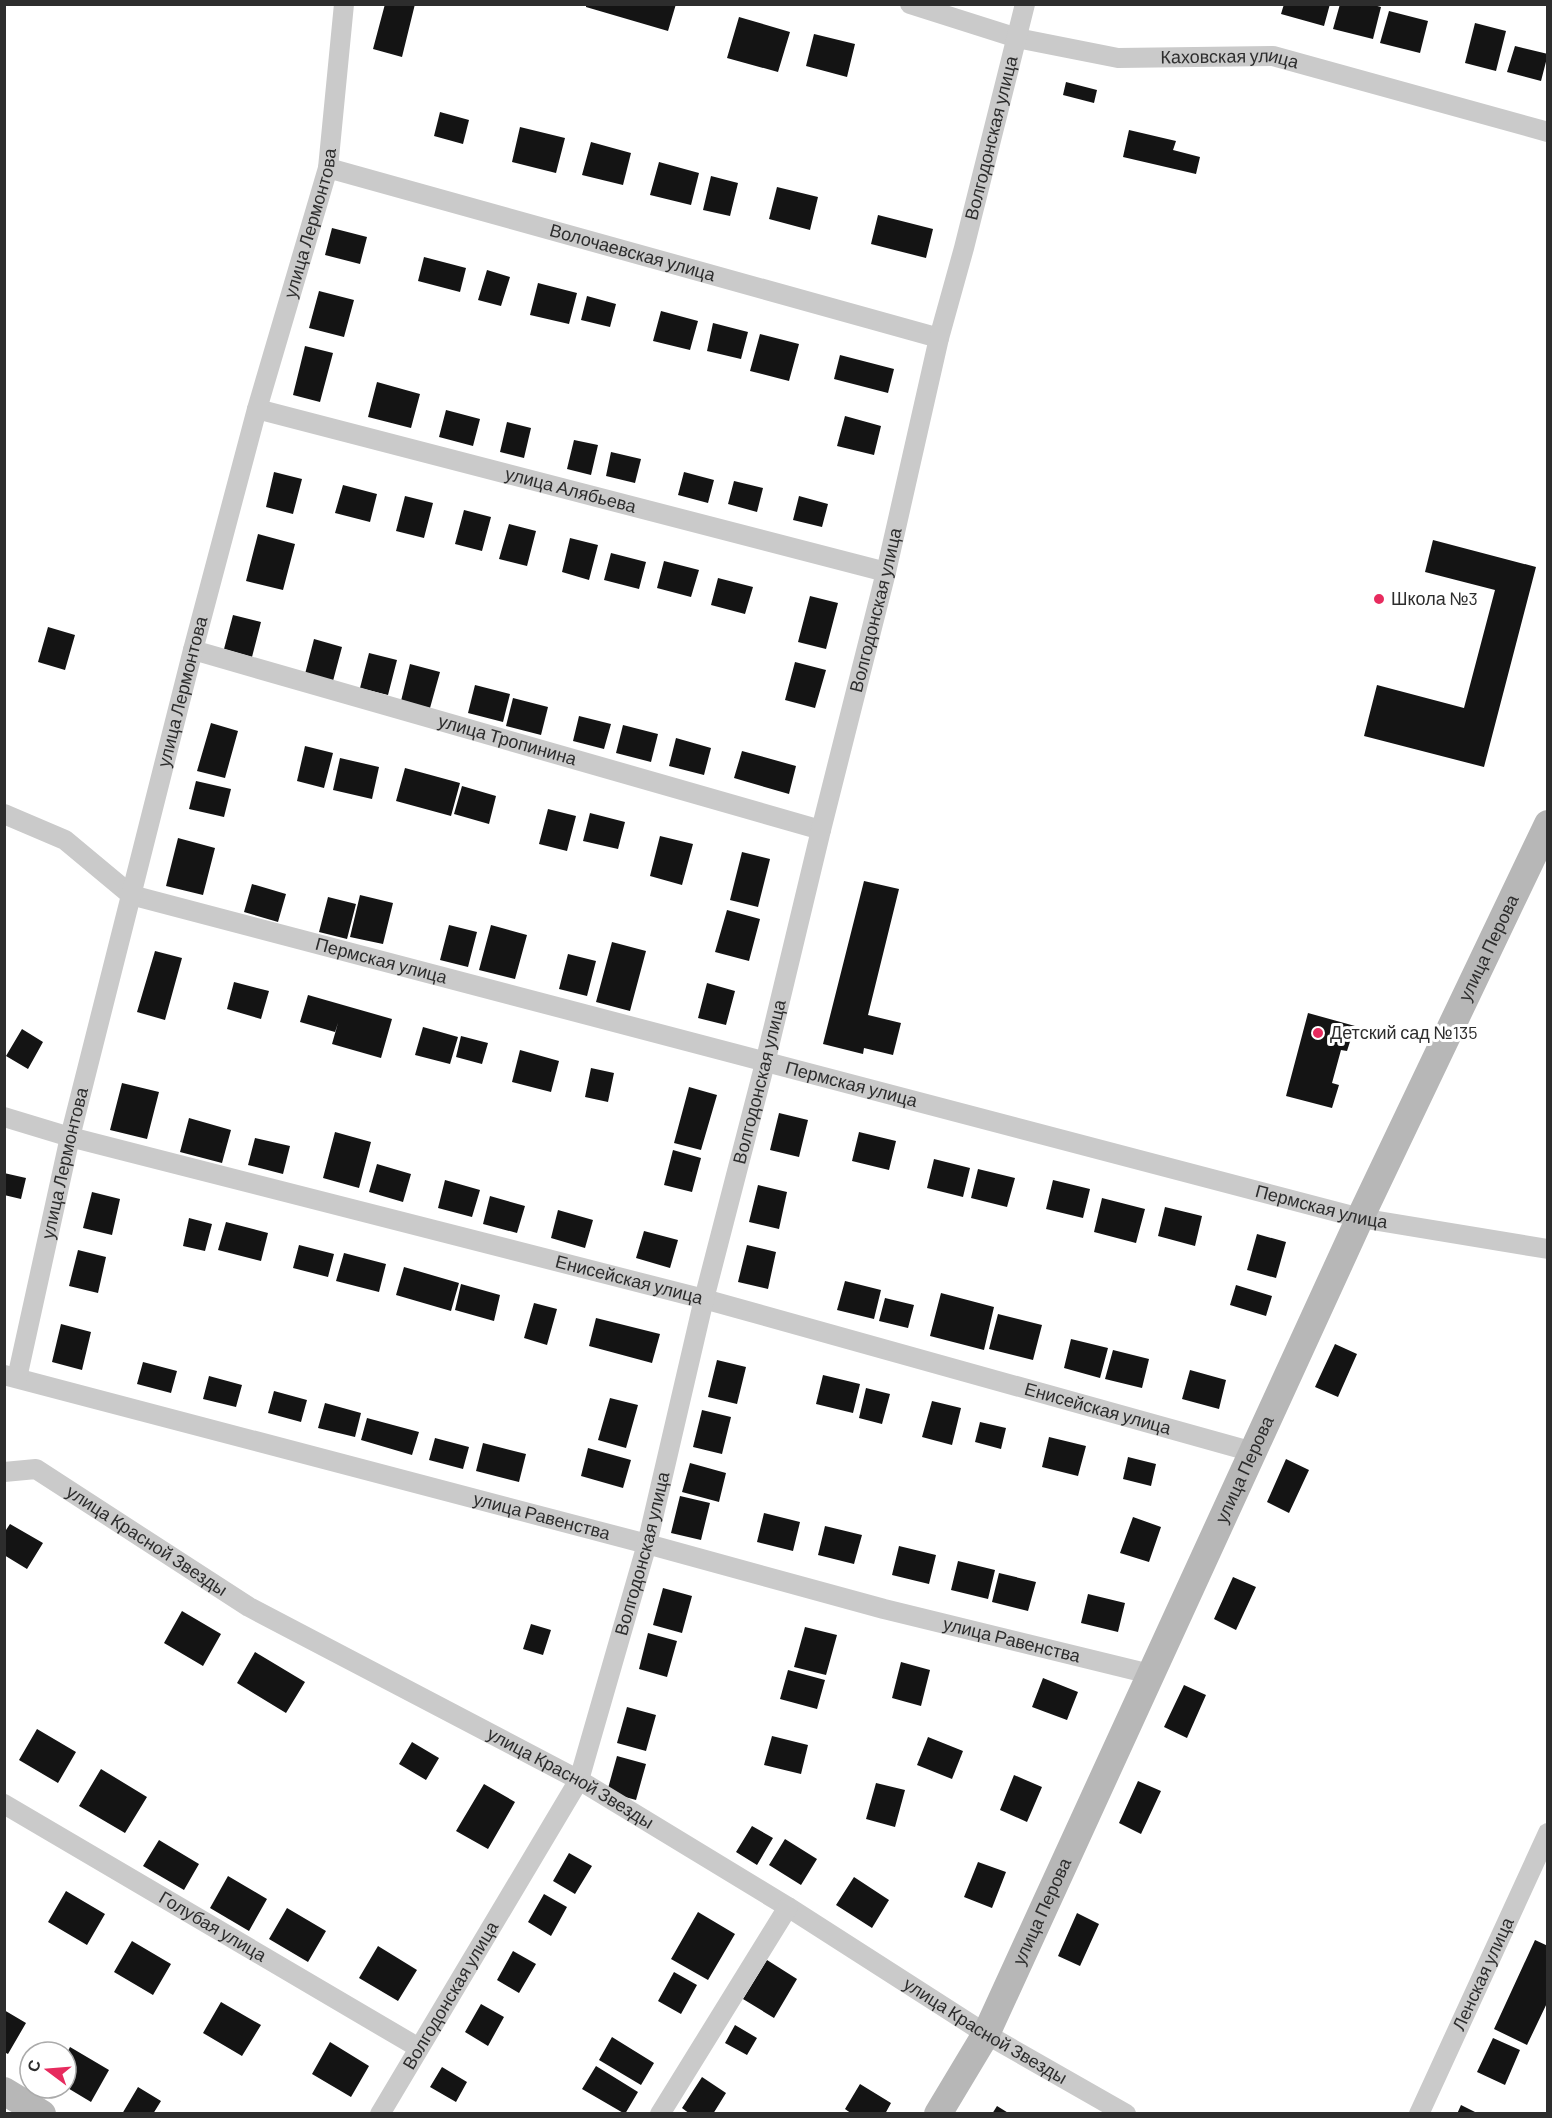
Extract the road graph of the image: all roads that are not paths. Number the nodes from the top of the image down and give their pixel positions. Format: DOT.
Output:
graph roads {
  1 [pos="344,4"];
  2 [pos="910,4"];
  3 [pos="1024,4"];
  4 [pos="1017,38"];
  5 [pos="1548,132"];
  6 [pos="328,168"];
  7 [pos="939,338"];
  8 [pos="257,409"];
  9 [pos="886,572"];
  10 [pos="193,650"];
  11 [pos="4,814"];
  12 [pos="1548,824"];
  13 [pos="821,830"];
  14 [pos="131,895"];
  15 [pos="765,1063"];
  16 [pos="4,1117"];
  17 [pos="70,1137"];
  18 [pos="1360,1218"];
  19 [pos="1548,1249"];
  20 [pos="704,1299"];
  21 [pos="11,1376"];
  22 [pos="1253,1452"];
  23 [pos="4,1472"];
  24 [pos="646,1544"];
  25 [pos="1150,1674"];
  26 [pos="579,1780"];
  27 [pos="4,1804"];
  28 [pos="1548,1833"];
  29 [pos="788,1907"];
  30 [pos="986,2034"];
  31 [pos="419,2048"];
  32 [pos="4,2091"];
  33 [pos="42,2114"];
  34 [pos="380,2114"];
  35 [pos="660,2114"];
  36 [pos="938,2114"];
  37 [pos="1126,2114"];
  38 [pos="1419,2114"];
  1 -- 6 [label="street, улица Лермонтова"];
  2 -- 4 [label="street, Каховская улица"];
  3 -- 4 [label="street, Волгодонская улица"];
  4 -- 5 [label="street, Каховская улица"];
  4 -- 7 [label="street, Волгодонская улица"];
  6 -- 7 [label="street, Волочаевская улица"];
  6 -- 8 [label="street, улица Лермонтова"];
  7 -- 9 [label="street, Волгодонская улица"];
  8 -- 9 [label="street, улица Алябьева"];
  8 -- 10 [label="street, улица Лермонтова"];
  9 -- 13 [label="street, Волгодонская улица"];
  10 -- 13 [label="street, улица Тропинина"];
  10 -- 14 [label="street, улица Лермонтова"];
  11 -- 14 [label="street, Пермская улица"];
  12 -- 18 [label="main road, улица Перова"];
  13 -- 15 [label="street, Волгодонская улица"];
  14 -- 15 [label="street, Пермская улица"];
  14 -- 17 [label="street, улица Лермонтова"];
  15 -- 18 [label="street, Пермская улица"];
  15 -- 20 [label="street, Волгодонская улица"];
  16 -- 17 [label="street, Енисейская улица"];
  17 -- 20 [label="street, Енисейская улица"];
  17 -- 21 [label="street, улица Лермонтова"];
  18 -- 19 [label="street, Пермская улица"];
  18 -- 22 [label="main road, улица Перова"];
  20 -- 22 [label="street, Енисейская улица"];
  20 -- 24 [label="street, Волгодонская улица"];
  21 -- 24 [label="street, улица Равенства"];
  22 -- 25 [label="main road, улица Перова"];
  23 -- 26 [label="street, улица Красной Звезды"];
  24 -- 25 [label="street, улица Равенства"];
  24 -- 26 [label="street, Волгодонская улица"];
  25 -- 30 [label="main road, улица Перова"];
  26 -- 29 [label="street, улица Красной Звезды"];
  26 -- 31 [label="street, Волгодонская улица"];
  27 -- 31 [label="street, Голубая улица"];
  28 -- 38 [label="street, Ленская улица"];
  29 -- 30 [label="street, улица Красной Звезды"];
  29 -- 35 [label="street"];
  30 -- 36 [label="main road, улица Перова"];
  30 -- 37 [label="street, улица Красной Звезды"];
  31 -- 34 [label="street, Волгодонская улица"];
  32 -- 33 [label="main road"];
}
